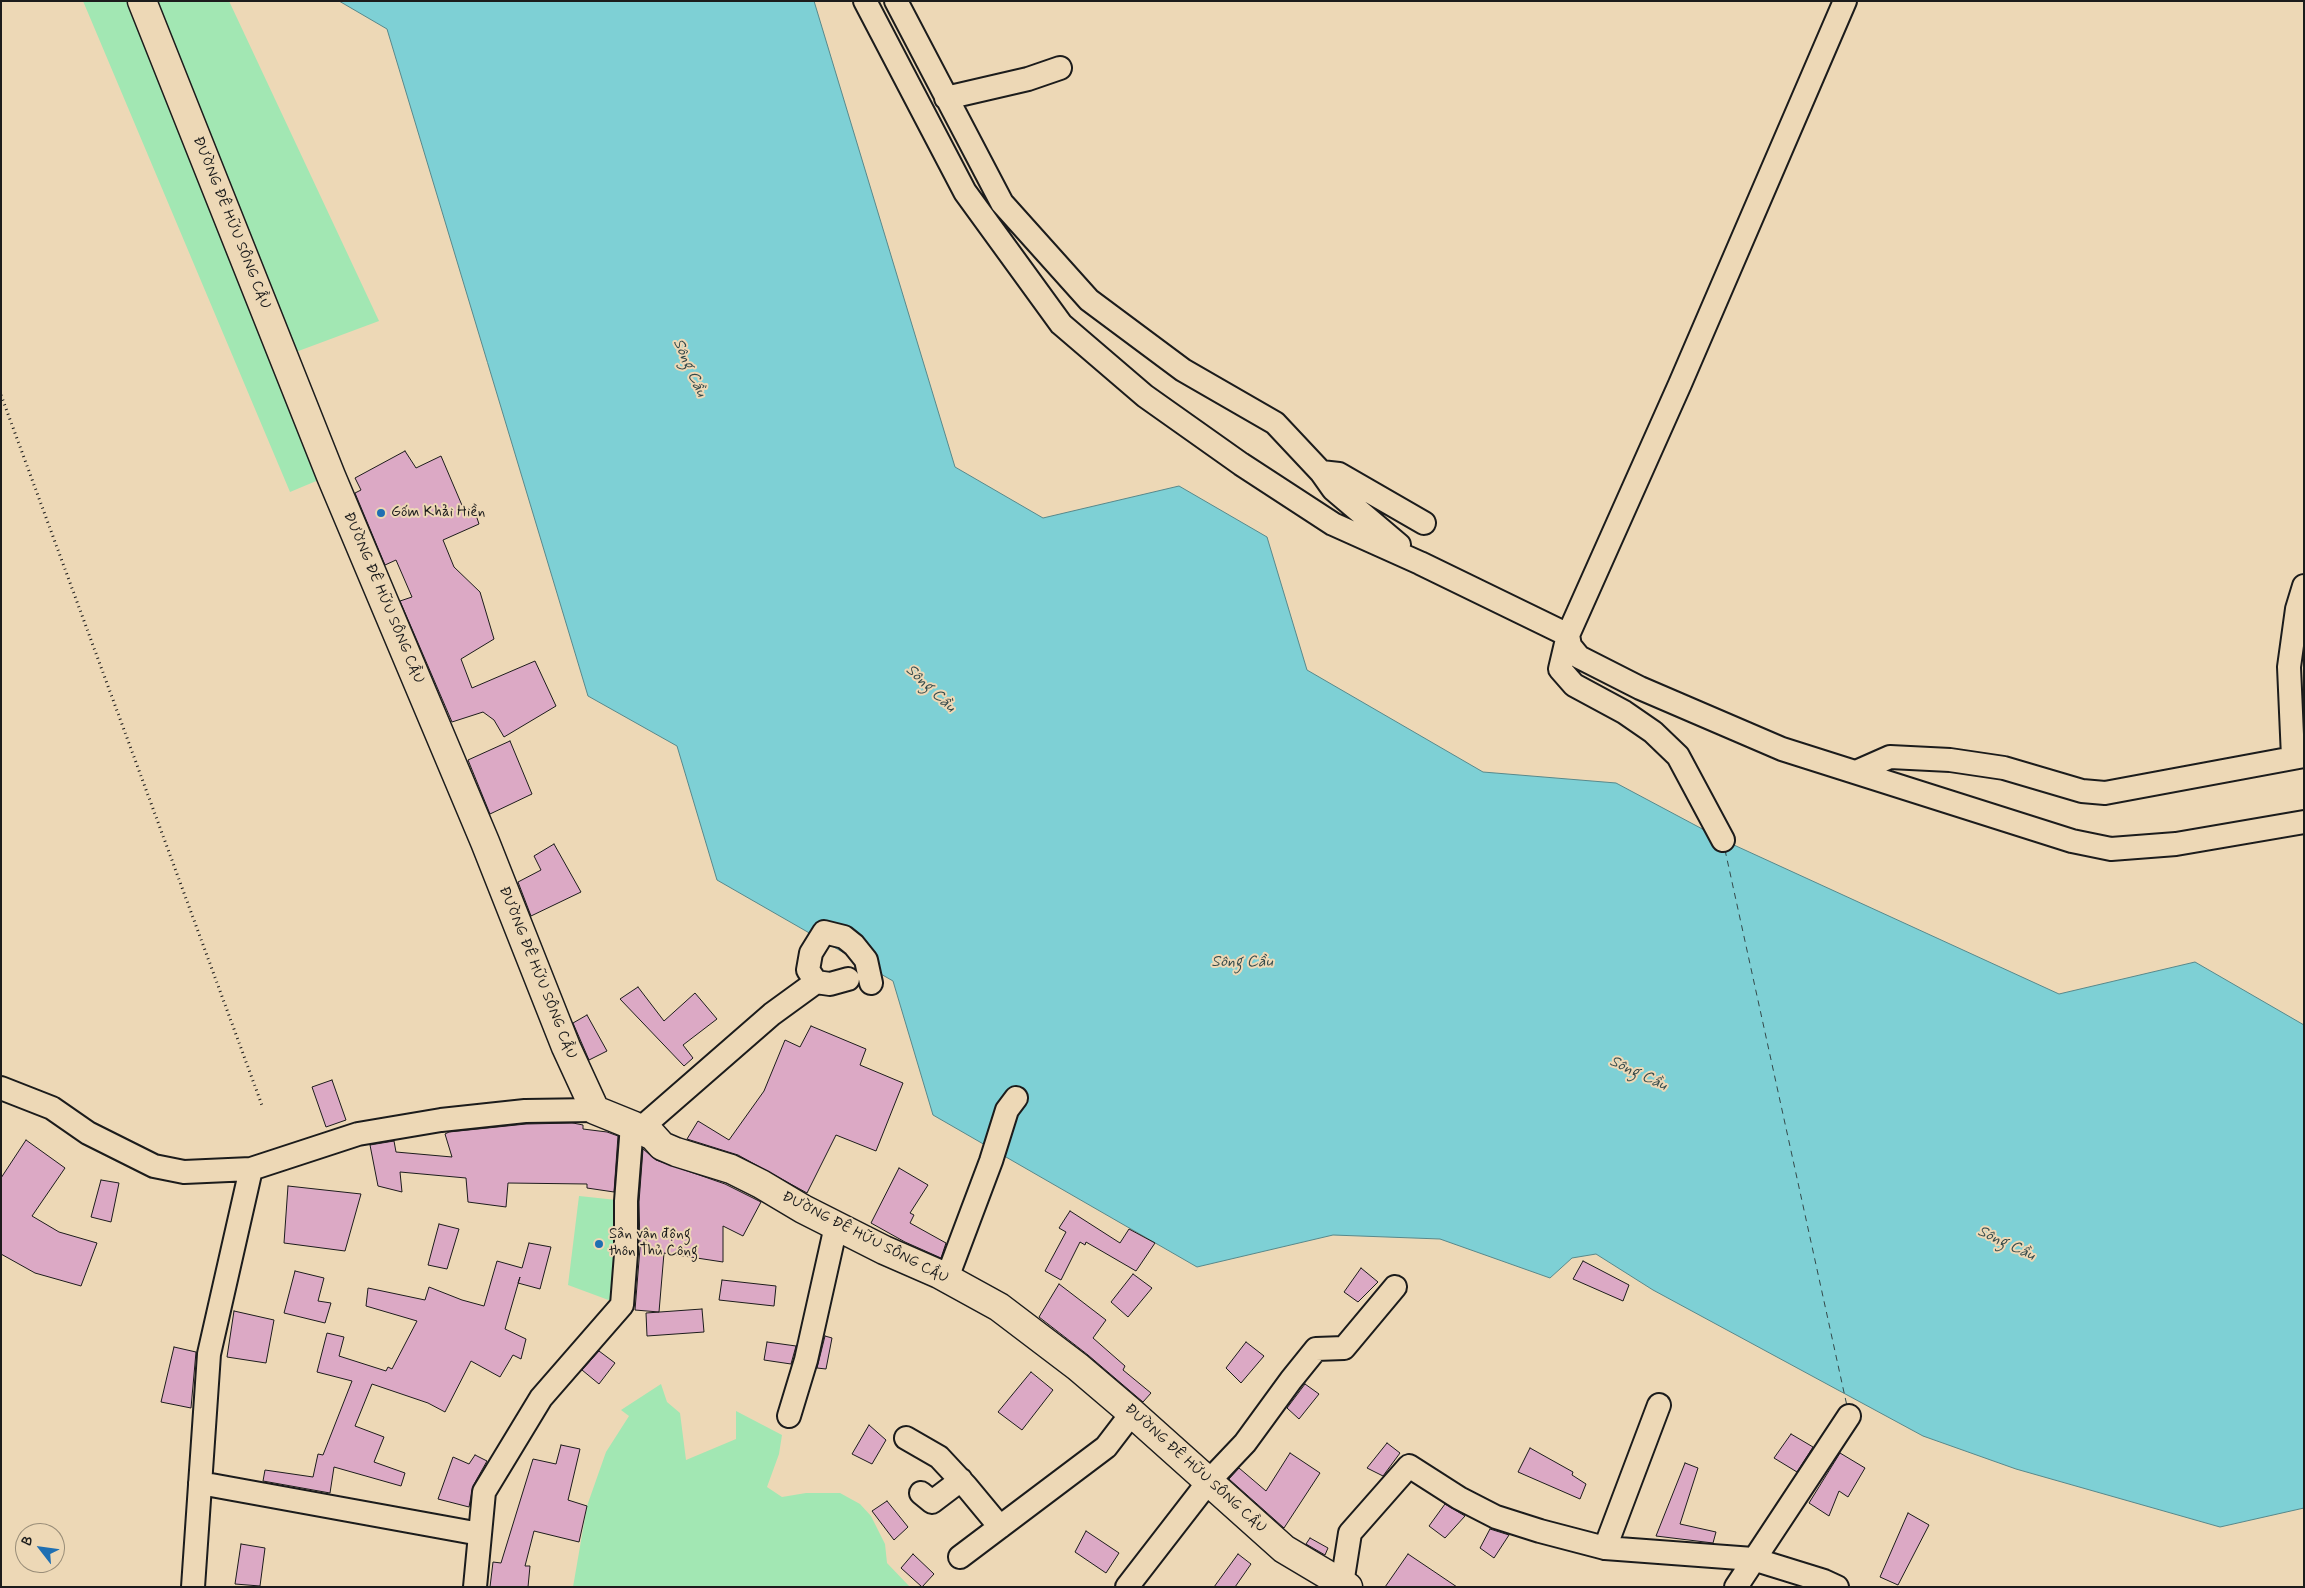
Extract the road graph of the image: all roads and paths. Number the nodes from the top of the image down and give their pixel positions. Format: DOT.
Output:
graph roads {
  1 [pos="142,1"];
  2 [pos="865,1"];
  3 [pos="896,1"];
  4 [pos="1845,1"];
  5 [pos="1060,68"];
  6 [pos="946,98"];
  7 [pos="1023,228"];
  8 [pos="999,240"];
  9 [pos="1,394"];
  10 [pos="1320,472"];
  11 [pos="1424,523"];
  12 [pos="1420,563"];
  13 [pos="2304,586"];
  14 [pos="1568,635"];
  15 [pos="2298,757"];
  16 [pos="1856,772"];
  17 [pos="2304,822"];
  18 [pos="1723,840"];
  19 [pos="848,979"];
  20 [pos="816,982"];
  21 [pos="871,982"];
  22 [pos="1,1088"];
  23 [pos="1016,1098"];
  24 [pos="263,1108"];
  25 [pos="595,1110"];
  26 [pos="636,1127"];
  27 [pos="251,1169"];
  28 [pos="836,1226"];
  29 [pos="947,1278"];
  30 [pos="1395,1287"];
  31 [pos="1658,1405"];
  32 [pos="1132,1413"];
  33 [pos="789,1416"];
  34 [pos="1849,1416"];
  35 [pos="906,1438"];
  36 [pos="961,1480"];
  37 [pos="1209,1480"];
  38 [pos="200,1483"];
  39 [pos="921,1493"];
  40 [pos="1000,1527"];
  41 [pos="480,1534"];
  42 [pos="1605,1548"];
  43 [pos="960,1557"];
  44 [pos="1753,1560"];
  45 [pos="1343,1586"];
  46 [pos="193,1587"];
  47 [pos="475,1587"];
  48 [pos="1127,1587"];
  49 [pos="1736,1587"];
  50 [pos="1837,1587"];
  1 -- 25 [label="main road, ĐƯỜNG ĐÊ HỮU SÔNG CẦU"];
  2 -- 8 [label="street"];
  3 -- 6 [label="street"];
  4 -- 14 [label="street"];
  5 -- 6 [label="street"];
  6 -- 7 [label="street"];
  7 -- 8 [label="street"];
  7 -- 10 [label="street"];
  8 -- 12 [label="street"];
  9 -- 24 [label="path"];
  10 -- 11 [label="street"];
  10 -- 12 [label="street"];
  12 -- 14 [label="street"];
  13 -- 15 [label="street"];
  14 -- 16 [label="street"];
  14 -- 18 [label="street"];
  15 -- 16 [label="street"];
  16 -- 17 [label="street"];
  19 -- 20 [label="street"];
  20 -- 21 [label="street"];
  20 -- 26 [label="street"];
  22 -- 27 [label="street"];
  23 -- 29 [label="street"];
  25 -- 26 [label="main road, ĐƯỜNG ĐÊ HỮU SÔNG CẦU"];
  25 -- 27 [label="street"];
  26 -- 28 [label="main road, ĐƯỜNG ĐÊ HỮU SÔNG CẦU"];
  26 -- 41 [label="street"];
  27 -- 38 [label="street"];
  28 -- 29 [label="main road, ĐƯỜNG ĐÊ HỮU SÔNG CẦU"];
  28 -- 33 [label="street"];
  29 -- 32 [label="main road, ĐƯỜNG ĐÊ HỮU SÔNG CẦU"];
  30 -- 37 [label="street"];
  31 -- 42 [label="street"];
  32 -- 37 [label="main road, ĐƯỜNG ĐÊ HỮU SÔNG CẦU"];
  32 -- 40 [label="street"];
  34 -- 44 [label="street"];
  35 -- 36 [label="street"];
  36 -- 39 [label="street"];
  36 -- 40 [label="street"];
  37 -- 45 [label="main road, ĐƯỜNG ĐÊ HỮU SÔNG CẦU"];
  37 -- 48 [label="street"];
  38 -- 41 [label="street"];
  38 -- 46 [label="street"];
  40 -- 43 [label="street"];
  41 -- 47 [label="street"];
  42 -- 44 [label="street"];
  42 -- 45 [label="street"];
  44 -- 49 [label="street"];
  44 -- 50 [label="street"];
}
